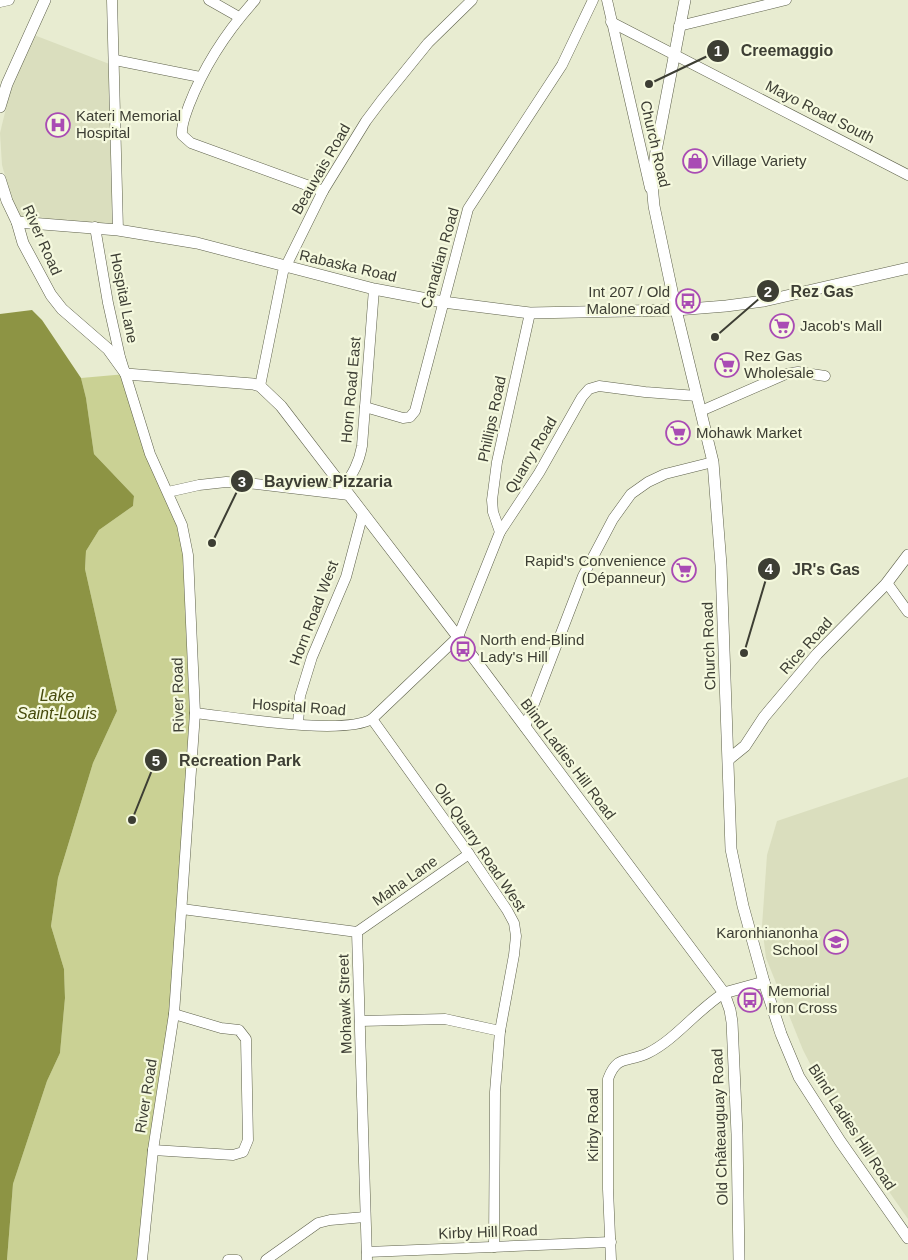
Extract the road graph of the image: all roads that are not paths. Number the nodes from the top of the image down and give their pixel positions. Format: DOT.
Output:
graph roads {
  1 [pos="9,0"];
  2 [pos="44,0"];
  3 [pos="112,0"];
  4 [pos="209,0"];
  5 [pos="255,0"];
  6 [pos="472,0"];
  7 [pos="593,0"];
  8 [pos="607,0"];
  9 [pos="684,0"];
  10 [pos="786,0"];
  11 [pos="0,2"];
  12 [pos="239,17"];
  13 [pos="611,22"];
  14 [pos="679,26"];
  15 [pos="674,53"];
  16 [pos="115,60"];
  17 [pos="200,77"];
  18 [pos="0,107"];
  19 [pos="908,175"];
  20 [pos="0,179"];
  21 [pos="323,191"];
  22 [pos="654,206"];
  23 [pos="17,222"];
  24 [pos="95,228"];
  25 [pos="118,230"];
  26 [pos="285,266"];
  27 [pos="908,268"];
  28 [pos="374,289"];
  29 [pos="443,302"];
  30 [pos="676,310"];
  31 [pos="530,313"];
  32 [pos="126,374"];
  33 [pos="825,376"];
  34 [pos="260,386"];
  35 [pos="697,396"];
  36 [pos="364,408"];
  37 [pos="702,411"];
  38 [pos="713,462"];
  39 [pos="346,491"];
  40 [pos="168,492"];
  41 [pos="364,513"];
  42 [pos="500,532"];
  43 [pos="908,555"];
  44 [pos="887,583"];
  45 [pos="908,612"];
  46 [pos="458,637"];
  47 [pos="195,713"];
  48 [pos="372,718"];
  49 [pos="298,724"];
  50 [pos="525,727"];
  51 [pos="729,759"];
  52 [pos="469,854"];
  53 [pos="182,908"];
  54 [pos="357,932"];
  55 [pos="764,982"];
  56 [pos="724,993"];
  57 [pos="174,1014"];
  58 [pos="360,1021"];
  59 [pos="500,1031"];
  60 [pos="153,1150"];
  61 [pos="365,1217"];
  62 [pos="908,1238"];
  63 [pos="611,1242"];
  64 [pos="494,1247"];
  65 [pos="367,1256"];
  66 [pos="142,1260"];
  67 [pos="228,1260"];
  68 [pos="237,1260"];
  69 [pos="266,1260"];
  70 [pos="611,1260"];
  71 [pos="739,1260"];
  1 -- 11 [label="street"];
  2 -- 18 [label="street"];
  3 -- 16 [label="street, Hospital Lane"];
  4 -- 12 [label="street"];
  5 -- 12 [label="street"];
  6 -- 21 [label="street, Beauvais Road"];
  7 -- 29 [label="street, Canadian Road"];
  8 -- 13 [label="street, Church Road"];
  9 -- 14 [label="street, Church Road"];
  10 -- 14 [label="street"];
  12 -- 17 [label="street"];
  13 -- 15 [label="street, Mayo Road South"];
  13 -- 22 [label="street, Church Road"];
  14 -- 15 [label="street, Church Road"];
  15 -- 19 [label="street, Mayo Road South"];
  15 -- 22 [label="street, Church Road"];
  16 -- 17 [label="street"];
  16 -- 25 [label="street, Hospital Lane"];
  17 -- 21 [label="street"];
  20 -- 23 [label="street, River Road"];
  21 -- 26 [label="street, Beauvais Road"];
  22 -- 30 [label="street, Church Road"];
  23 -- 24 [label="street, Rabaska Road"];
  23 -- 32 [label="street, River Road"];
  24 -- 25 [label="street, Rabaska Road"];
  24 -- 32 [label="street, Hospital Lane"];
  25 -- 26 [label="street, Rabaska Road"];
  26 -- 28 [label="street, Rabaska Road"];
  26 -- 34 [label="street, Beauvais Road"];
  27 -- 30 [label="street, Rabaska Road"];
  28 -- 29 [label="street, Rabaska Road"];
  28 -- 36 [label="street, Horn Road East"];
  29 -- 31 [label="street, Rabaska Road"];
  29 -- 36 [label="street, Canadian Road"];
  30 -- 31 [label="street, Rabaska Road"];
  30 -- 35 [label="street, Church Road"];
  31 -- 42 [label="street, Phillips Road"];
  32 -- 34 [label="street"];
  32 -- 40 [label="street, River Road"];
  33 -- 37 [label="street"];
  34 -- 39 [label="street, Blind Ladies Hill Road"];
  35 -- 37 [label="street, Church Road"];
  35 -- 42 [label="street, Quarry Road"];
  36 -- 39 [label="street, Horn Road East"];
  37 -- 38 [label="street, Church Road"];
  38 -- 50 [label="street"];
  38 -- 51 [label="street, Church Road"];
  39 -- 40 [label="street"];
  39 -- 41 [label="street, Blind Ladies Hill Road"];
  40 -- 47 [label="street, River Road"];
  41 -- 46 [label="street, Blind Ladies Hill Road"];
  41 -- 49 [label="street, Horn Road West"];
  42 -- 46 [label="street, Quarry Road"];
  43 -- 44 [label="street, Rice Road"];
  44 -- 45 [label="street"];
  44 -- 51 [label="street, Rice Road"];
  46 -- 48 [label="street, Hospital Road"];
  46 -- 50 [label="street, Blind Ladies Hill Road"];
  47 -- 49 [label="street, Hospital Road"];
  47 -- 53 [label="street, River Road"];
  48 -- 49 [label="street, Hospital Road"];
  48 -- 52 [label="street, Old Quarry Road West"];
  50 -- 56 [label="street, Blind Ladies Hill Road"];
  51 -- 55 [label="street, Church Road"];
  52 -- 54 [label="street, Maha Lane"];
  52 -- 59 [label="street, Old Quarry Road West"];
  53 -- 54 [label="street, Mohawk Street"];
  53 -- 57 [label="street, River Road"];
  54 -- 58 [label="street, Mohawk Street"];
  55 -- 56 [label="street"];
  55 -- 62 [label="street, Blind Ladies Hill Road"];
  56 -- 63 [label="street, Kirby Road"];
  56 -- 71 [label="street, Old Châteauguay Road"];
  57 -- 60 [label="street, River Road"];
  57 -- 60 [label="street"];
  58 -- 59 [label="street"];
  58 -- 61 [label="street, Mohawk Street"];
  59 -- 64 [label="street, Old Quarry Road West"];
  60 -- 66 [label="street, River Road"];
  61 -- 65 [label="street, Mohawk Street"];
  61 -- 69 [label="street"];
  63 -- 64 [label="street, Kirby Hill Road"];
  63 -- 70 [label="street, Kirby Road"];
  64 -- 65 [label="street, Kirby Hill Road"];
  67 -- 68 [label="street"];
}
